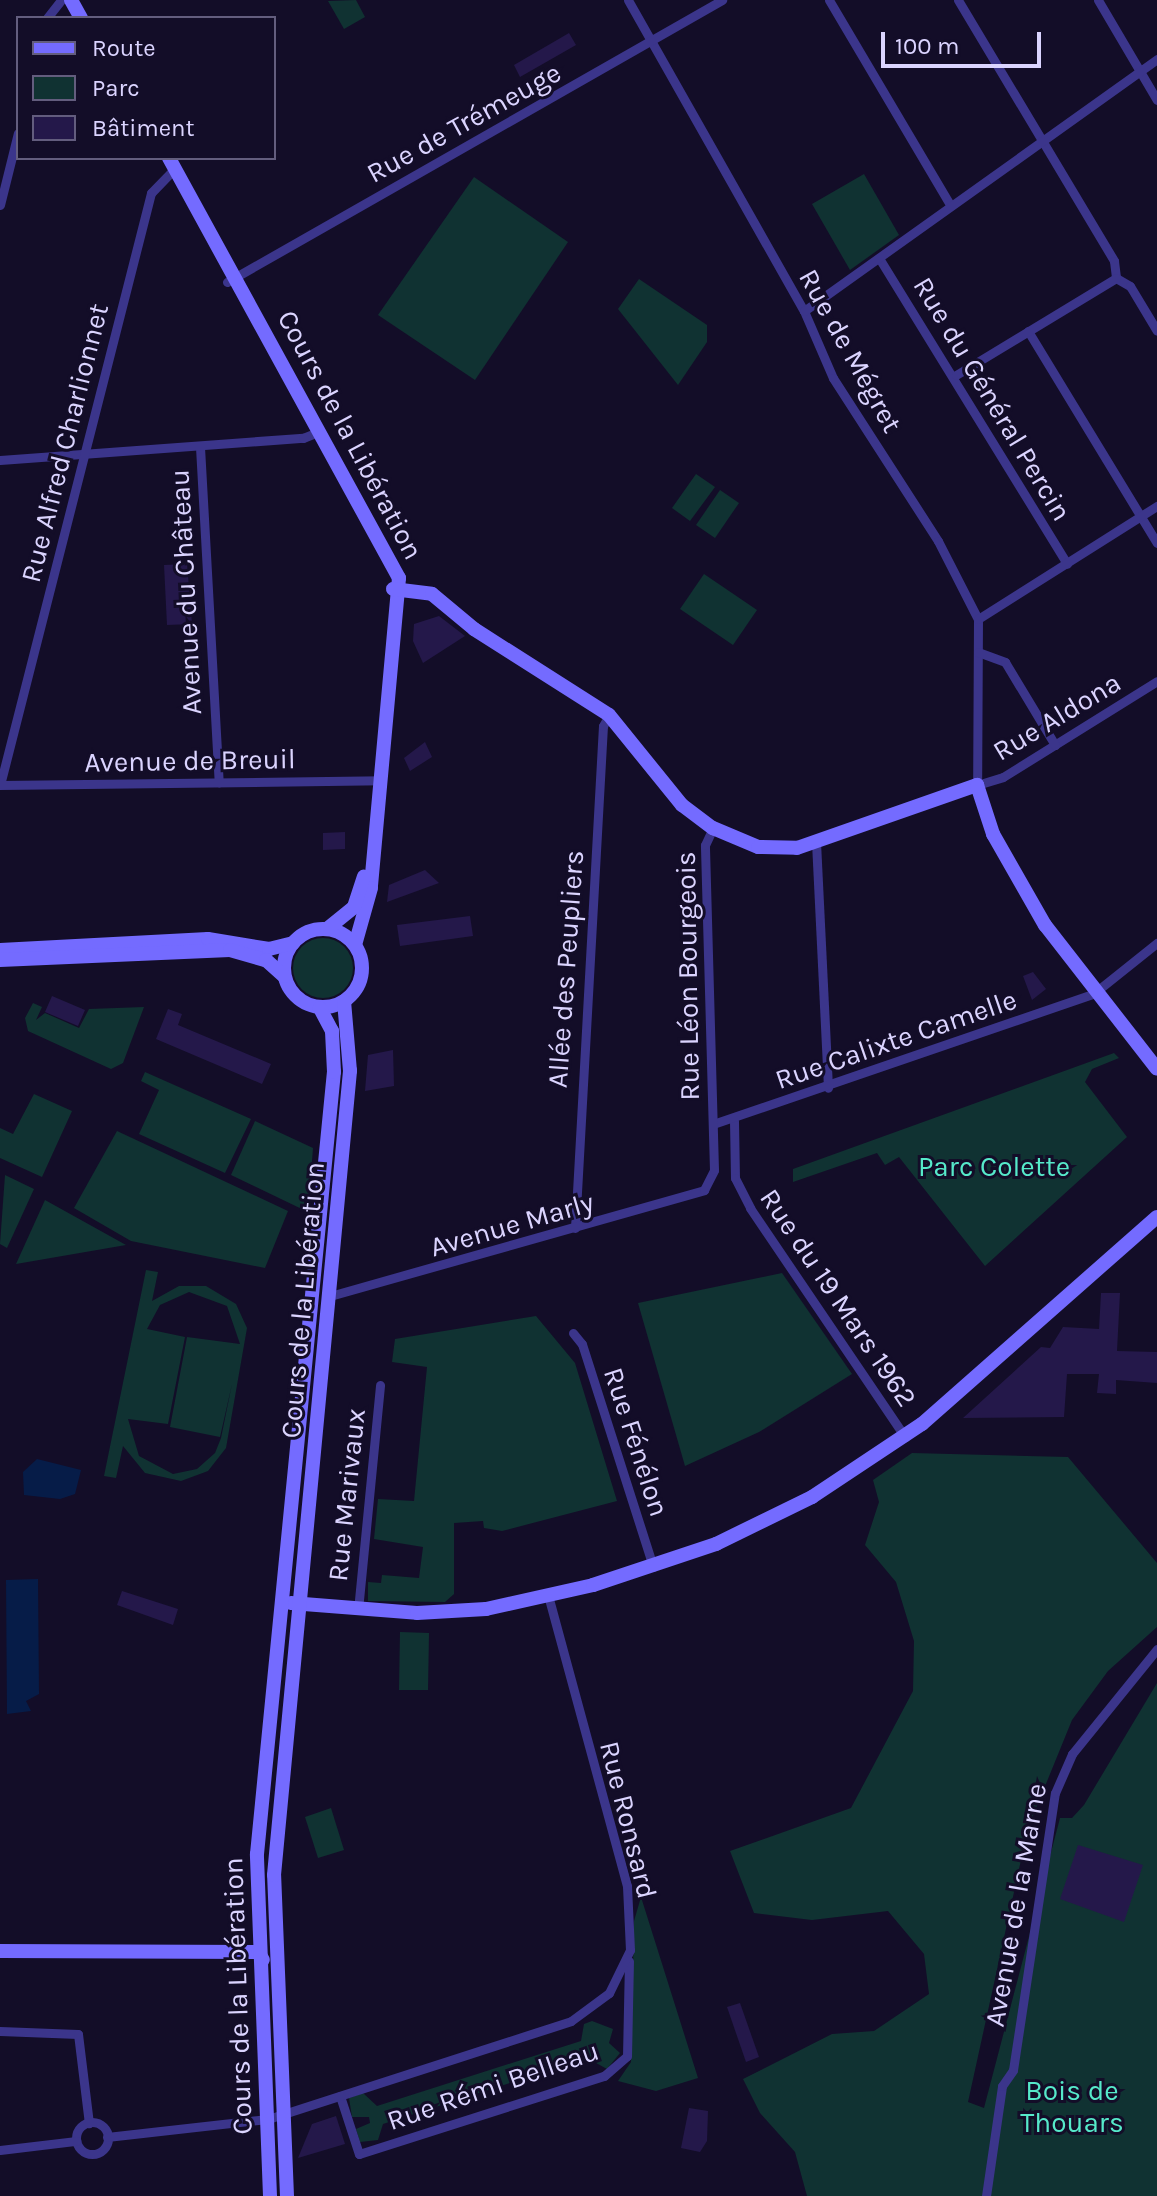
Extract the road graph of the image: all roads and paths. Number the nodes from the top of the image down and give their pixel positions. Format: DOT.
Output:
graph roads {
  1 [pos="61,0"];
  2 [pos="628,0"];
  3 [pos="722,0"];
  4 [pos="829,0"];
  5 [pos="958,0"];
  6 [pos="1098,0"];
  7 [pos="49,16"];
  8 [pos="650,41"];
  9 [pos="1157,59"];
  10 [pos="1139,70"];
  11 [pos="1157,100"];
  12 [pos="16,141"];
  13 [pos="1040,141"];
  14 [pos="170,166"];
  15 [pos="0,205"];
  16 [pos="951,206"];
  17 [pos="879,258"];
  18 [pos="1116,278"];
  19 [pos="231,280"];
  20 [pos="804,311"];
  21 [pos="1028,331"];
  22 [pos="1157,331"];
  23 [pos="956,375"];
  24 [pos="316,433"];
  25 [pos="200,447"];
  26 [pos="86,454"];
  27 [pos="0,460"];
  28 [pos="1157,506"];
  29 [pos="1141,516"];
  30 [pos="1157,543"];
  31 [pos="1067,564"];
  32 [pos="397,589"];
  33 [pos="978,619"];
  34 [pos="978,652"];
  35 [pos="1157,681"];
  36 [pos="609,715"];
  37 [pos="1055,745"];
  38 [pos="378,780"];
  39 [pos="219,782"];
  40 [pos="0,785"];
  41 [pos="977,785"];
  42 [pos="713,828"];
  43 [pos="816,842"];
  44 [pos="327,929"];
  45 [pos="293,943"];
  46 [pos="1157,943"];
  47 [pos="355,945"];
  48 [pos="0,950"];
  49 [pos="25,954"];
  50 [pos="0,960"];
  51 [pos="284,976"];
  52 [pos="1093,994"];
  53 [pos="344,1001"];
  54 [pos="320,1008"];
  55 [pos="1157,1069"];
  56 [pos="828,1088"];
  57 [pos="734,1121"];
  58 [pos="713,1124"];
  59 [pos="323,1186"];
  60 [pos="704,1190"];
  61 [pos="1157,1217"];
  62 [pos="575,1228"];
  63 [pos="330,1296"];
  64 [pos="573,1333"];
  65 [pos="380,1385"];
  66 [pos="302,1403"];
  67 [pos="905,1437"];
  68 [pos="653,1567"];
  69 [pos="549,1598"];
  70 [pos="283,1603"];
  71 [pos="301,1604"];
  72 [pos="358,1610"];
  73 [pos="1157,1649"];
  74 [pos="287,1732"];
  75 [pos="630,1950"];
  76 [pos="0,1951"];
  77 [pos="258,1952"];
  78 [pos="0,2031"];
  79 [pos="263,2035"];
  80 [pos="282,2062"];
  81 [pos="340,2096"];
  82 [pos="285,2110"];
  83 [pos="268,2119"];
  84 [pos="89,2123"];
  85 [pos="107,2137"];
  86 [pos="76,2141"];
  87 [pos="0,2150"];
  88 [pos="270,2196"];
  89 [pos="278,2196"];
  90 [pos="287,2196"];
  91 [pos="986,2196"];
  1 -- 7 [label="street"];
  2 -- 8 [label="street, Rue de Mégret"];
  3 -- 8 [label="street, Rue de Trémeuge"];
  4 -- 16 [label="street"];
  5 -- 13 [label="street"];
  6 -- 10 [label="street"];
  8 -- 19 [label="street, Rue de Trémeuge"];
  8 -- 20 [label="street, Rue de Mégret"];
  9 -- 10 [label="street"];
  10 -- 11 [label="street"];
  10 -- 13 [label="street"];
  12 -- 15 [label="street"];
  13 -- 16 [label="street"];
  13 -- 18 [label="street"];
  14 -- 19 [label="main road, Cours de la Libération"];
  14 -- 26 [label="street, Rue Alfred Charlionnet"];
  16 -- 17 [label="street"];
  17 -- 20 [label="street"];
  17 -- 23 [label="street, Rue du Général Percin"];
  18 -- 21 [label="street"];
  18 -- 22 [label="street"];
  19 -- 24 [label="main road, Cours de la Libération"];
  20 -- 33 [label="street, Rue de Mégret"];
  21 -- 23 [label="street"];
  21 -- 29 [label="street"];
  23 -- 31 [label="street, Rue du Général Percin"];
  24 -- 25 [label="street"];
  24 -- 32 [label="main road, Cours de la Libération"];
  25 -- 26 [label="street"];
  25 -- 39 [label="street, Avenue du Château"];
  26 -- 27 [label="street"];
  26 -- 40 [label="street, Rue Alfred Charlionnet"];
  28 -- 29 [label="street"];
  29 -- 30 [label="street"];
  29 -- 31 [label="street"];
  31 -- 33 [label="street"];
  32 -- 36 [label="main road"];
  32 -- 38 [label="main road, Cours de la Libération"];
  33 -- 34 [label="street, Rue de Mégret"];
  34 -- 37 [label="street"];
  34 -- 41 [label="street, Rue de Mégret"];
  35 -- 37 [label="street, Rue Aldona"];
  36 -- 42 [label="main road"];
  36 -- 62 [label="street, Allée des Peupliers"];
  37 -- 41 [label="street, Rue Aldona"];
  38 -- 39 [label="street, Avenue de Breuil"];
  38 -- 44 [label="main road, Cours de la Libération"];
  38 -- 47 [label="main road, Cours de la Libération"];
  39 -- 40 [label="street, Avenue de Breuil"];
  41 -- 43 [label="main road"];
  41 -- 52 [label="main road"];
  42 -- 43 [label="main road"];
  42 -- 58 [label="street, Rue Léon Bourgeois"];
  43 -- 56 [label="street"];
  44 -- 45 [label="main road"];
  44 -- 47 [label="main road"];
  45 -- 49 [label="main road"];
  45 -- 51 [label="main road"];
  46 -- 52 [label="street, Rue Calixte Camelle"];
  47 -- 53 [label="main road"];
  48 -- 49 [label="main road"];
  49 -- 50 [label="main road"];
  49 -- 51 [label="main road"];
  51 -- 54 [label="main road"];
  52 -- 55 [label="main road"];
  52 -- 56 [label="street, Rue Calixte Camelle"];
  53 -- 54 [label="main road"];
  53 -- 63 [label="main road, Cours de la Libération"];
  54 -- 59 [label="main road, Cours de la Libération"];
  56 -- 57 [label="street, Rue Calixte Camelle"];
  57 -- 58 [label="street, Rue Calixte Camelle"];
  57 -- 67 [label="street, Rue du 19 Mars 1962"];
  58 -- 60 [label="street, Rue Léon Bourgeois"];
  59 -- 63 [label="main road"];
  59 -- 66 [label="main road, Cours de la Libération"];
  60 -- 62 [label="street, Avenue Marly"];
  61 -- 67 [label="main road"];
  62 -- 63 [label="street, Avenue Marly"];
  63 -- 71 [label="main road, Cours de la Libération"];
  64 -- 68 [label="street, Rue Fénélon"];
  65 -- 72 [label="street, Rue Marivaux"];
  66 -- 70 [label="main road, Cours de la Libération"];
  66 -- 71 [label="main road"];
  67 -- 68 [label="main road"];
  68 -- 69 [label="main road"];
  69 -- 72 [label="main road"];
  69 -- 75 [label="street, Rue Ronsard"];
  70 -- 71 [label="main road"];
  70 -- 74 [label="main road"];
  70 -- 77 [label="main road, Cours de la Libération"];
  71 -- 72 [label="main road"];
  71 -- 74 [label="main road, Cours de la Libération"];
  73 -- 91 [label="street, Avenue de la Marne"];
  74 -- 80 [label="main road, Cours de la Libération"];
  75 -- 81 [label="street, Rue Ronsard"];
  75 -- 81 [label="street, Rue Rémi Belleau"];
  76 -- 77 [label="main road"];
  77 -- 79 [label="main road, Cours de la Libération"];
  77 -- 80 [label="main road"];
  78 -- 84 [label="street"];
  79 -- 82 [label="main road"];
  79 -- 83 [label="main road, Cours de la Libération"];
  80 -- 82 [label="main road, Cours de la Libération"];
  81 -- 82 [label="street, Rue Ronsard"];
  82 -- 83 [label="street, Rue Ronsard"];
  82 -- 90 [label="main road, Cours de la Libération"];
  83 -- 85 [label="street"];
  83 -- 88 [label="main road, Cours de la Libération"];
  83 -- 89 [label="main road"];
  84 -- 85 [label="street"];
  84 -- 86 [label="street"];
  85 -- 86 [label="street"];
  86 -- 87 [label="street"];
}
